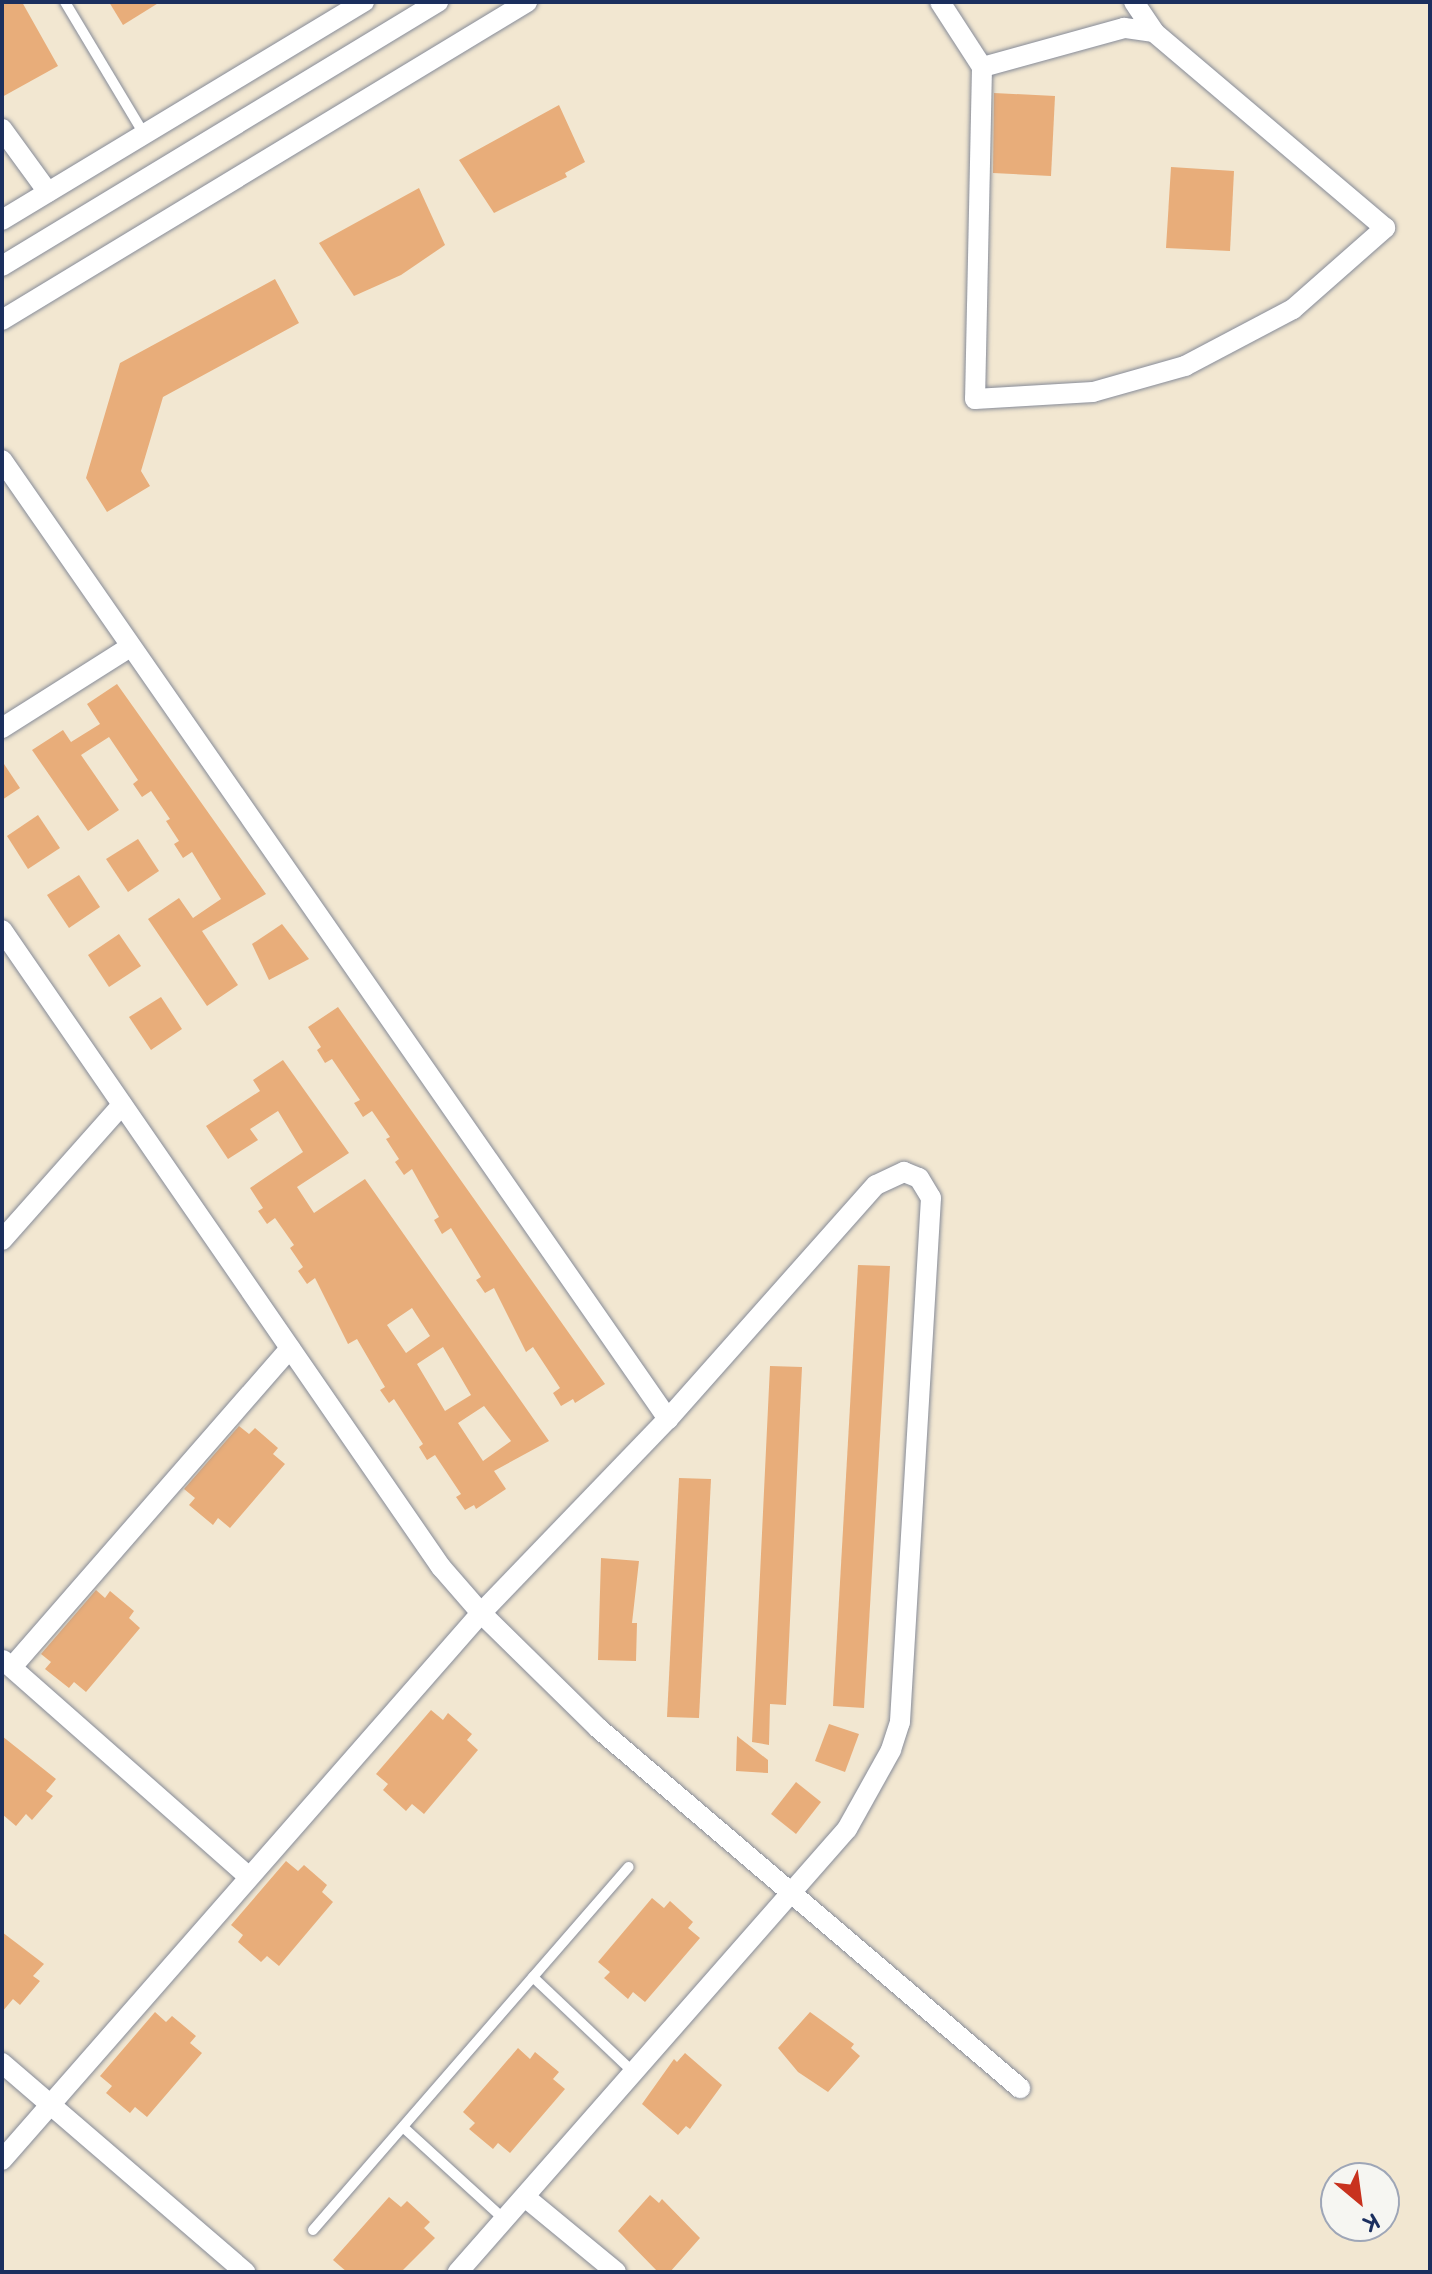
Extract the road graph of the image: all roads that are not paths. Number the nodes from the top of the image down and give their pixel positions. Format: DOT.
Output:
graph roads {
  1 [pos="65,2"];
  2 [pos="364,2"];
  3 [pos="438,2"];
  4 [pos="527,2"];
  5 [pos="940,2"];
  6 [pos="1134,2"];
  7 [pos="1154,32"];
  8 [pos="982,67"];
  9 [pos="2,129"];
  10 [pos="144,134"];
  11 [pos="48,192"];
  12 [pos="2,220"];
  13 [pos="2,266"];
  14 [pos="2,320"];
  15 [pos="2,460"];
  16 [pos="130,647"];
  17 [pos="2,728"];
  18 [pos="2,930"];
  19 [pos="122,1105"];
  20 [pos="2,1240"];
  21 [pos="290,1348"];
  22 [pos="668,1419"];
  23 [pos="481,1613"];
  24 [pos="7,1663"];
  25 [pos="629,1867"];
  26 [pos="249,1877"];
  27 [pos="788,1894"];
  28 [pos="533,1977"];
  29 [pos="2,2063"];
  30 [pos="634,2073"];
  31 [pos="1020,2088"];
  32 [pos="50,2105"];
  33 [pos="403,2127"];
  34 [pos="2,2160"];
  35 [pos="525,2197"];
  36 [pos="505,2220"];
  37 [pos="313,2230"];
  38 [pos="245,2272"];
  39 [pos="458,2272"];
  40 [pos="616,2272"];
  1 -- 10 [label="lane"];
  2 -- 10 [label="street"];
  3 -- 13 [label="street"];
  4 -- 14 [label="street"];
  5 -- 8 [label="street"];
  6 -- 7 [label="street"];
  7 -- 8 [label="street"];
  7 -- 8 [label="street"];
  9 -- 11 [label="street"];
  10 -- 11 [label="street"];
  11 -- 12 [label="street"];
  15 -- 16 [label="street"];
  16 -- 17 [label="street"];
  16 -- 22 [label="street"];
  18 -- 19 [label="street"];
  19 -- 20 [label="street"];
  19 -- 21 [label="street"];
  21 -- 23 [label="street"];
  21 -- 24 [label="street"];
  22 -- 23 [label="street"];
  22 -- 27 [label="street"];
  23 -- 26 [label="street"];
  23 -- 27 [label="street"];
  24 -- 26 [label="street"];
  25 -- 28 [label="lane"];
  26 -- 32 [label="street"];
  27 -- 30 [label="street"];
  27 -- 31 [label="street"];
  28 -- 30 [label="lane"];
  28 -- 33 [label="lane"];
  29 -- 32 [label="street"];
  30 -- 35 [label="street"];
  32 -- 34 [label="street"];
  32 -- 38 [label="street"];
  33 -- 36 [label="lane"];
  33 -- 37 [label="lane"];
  35 -- 36 [label="street"];
  35 -- 40 [label="street"];
  36 -- 39 [label="street"];
}
